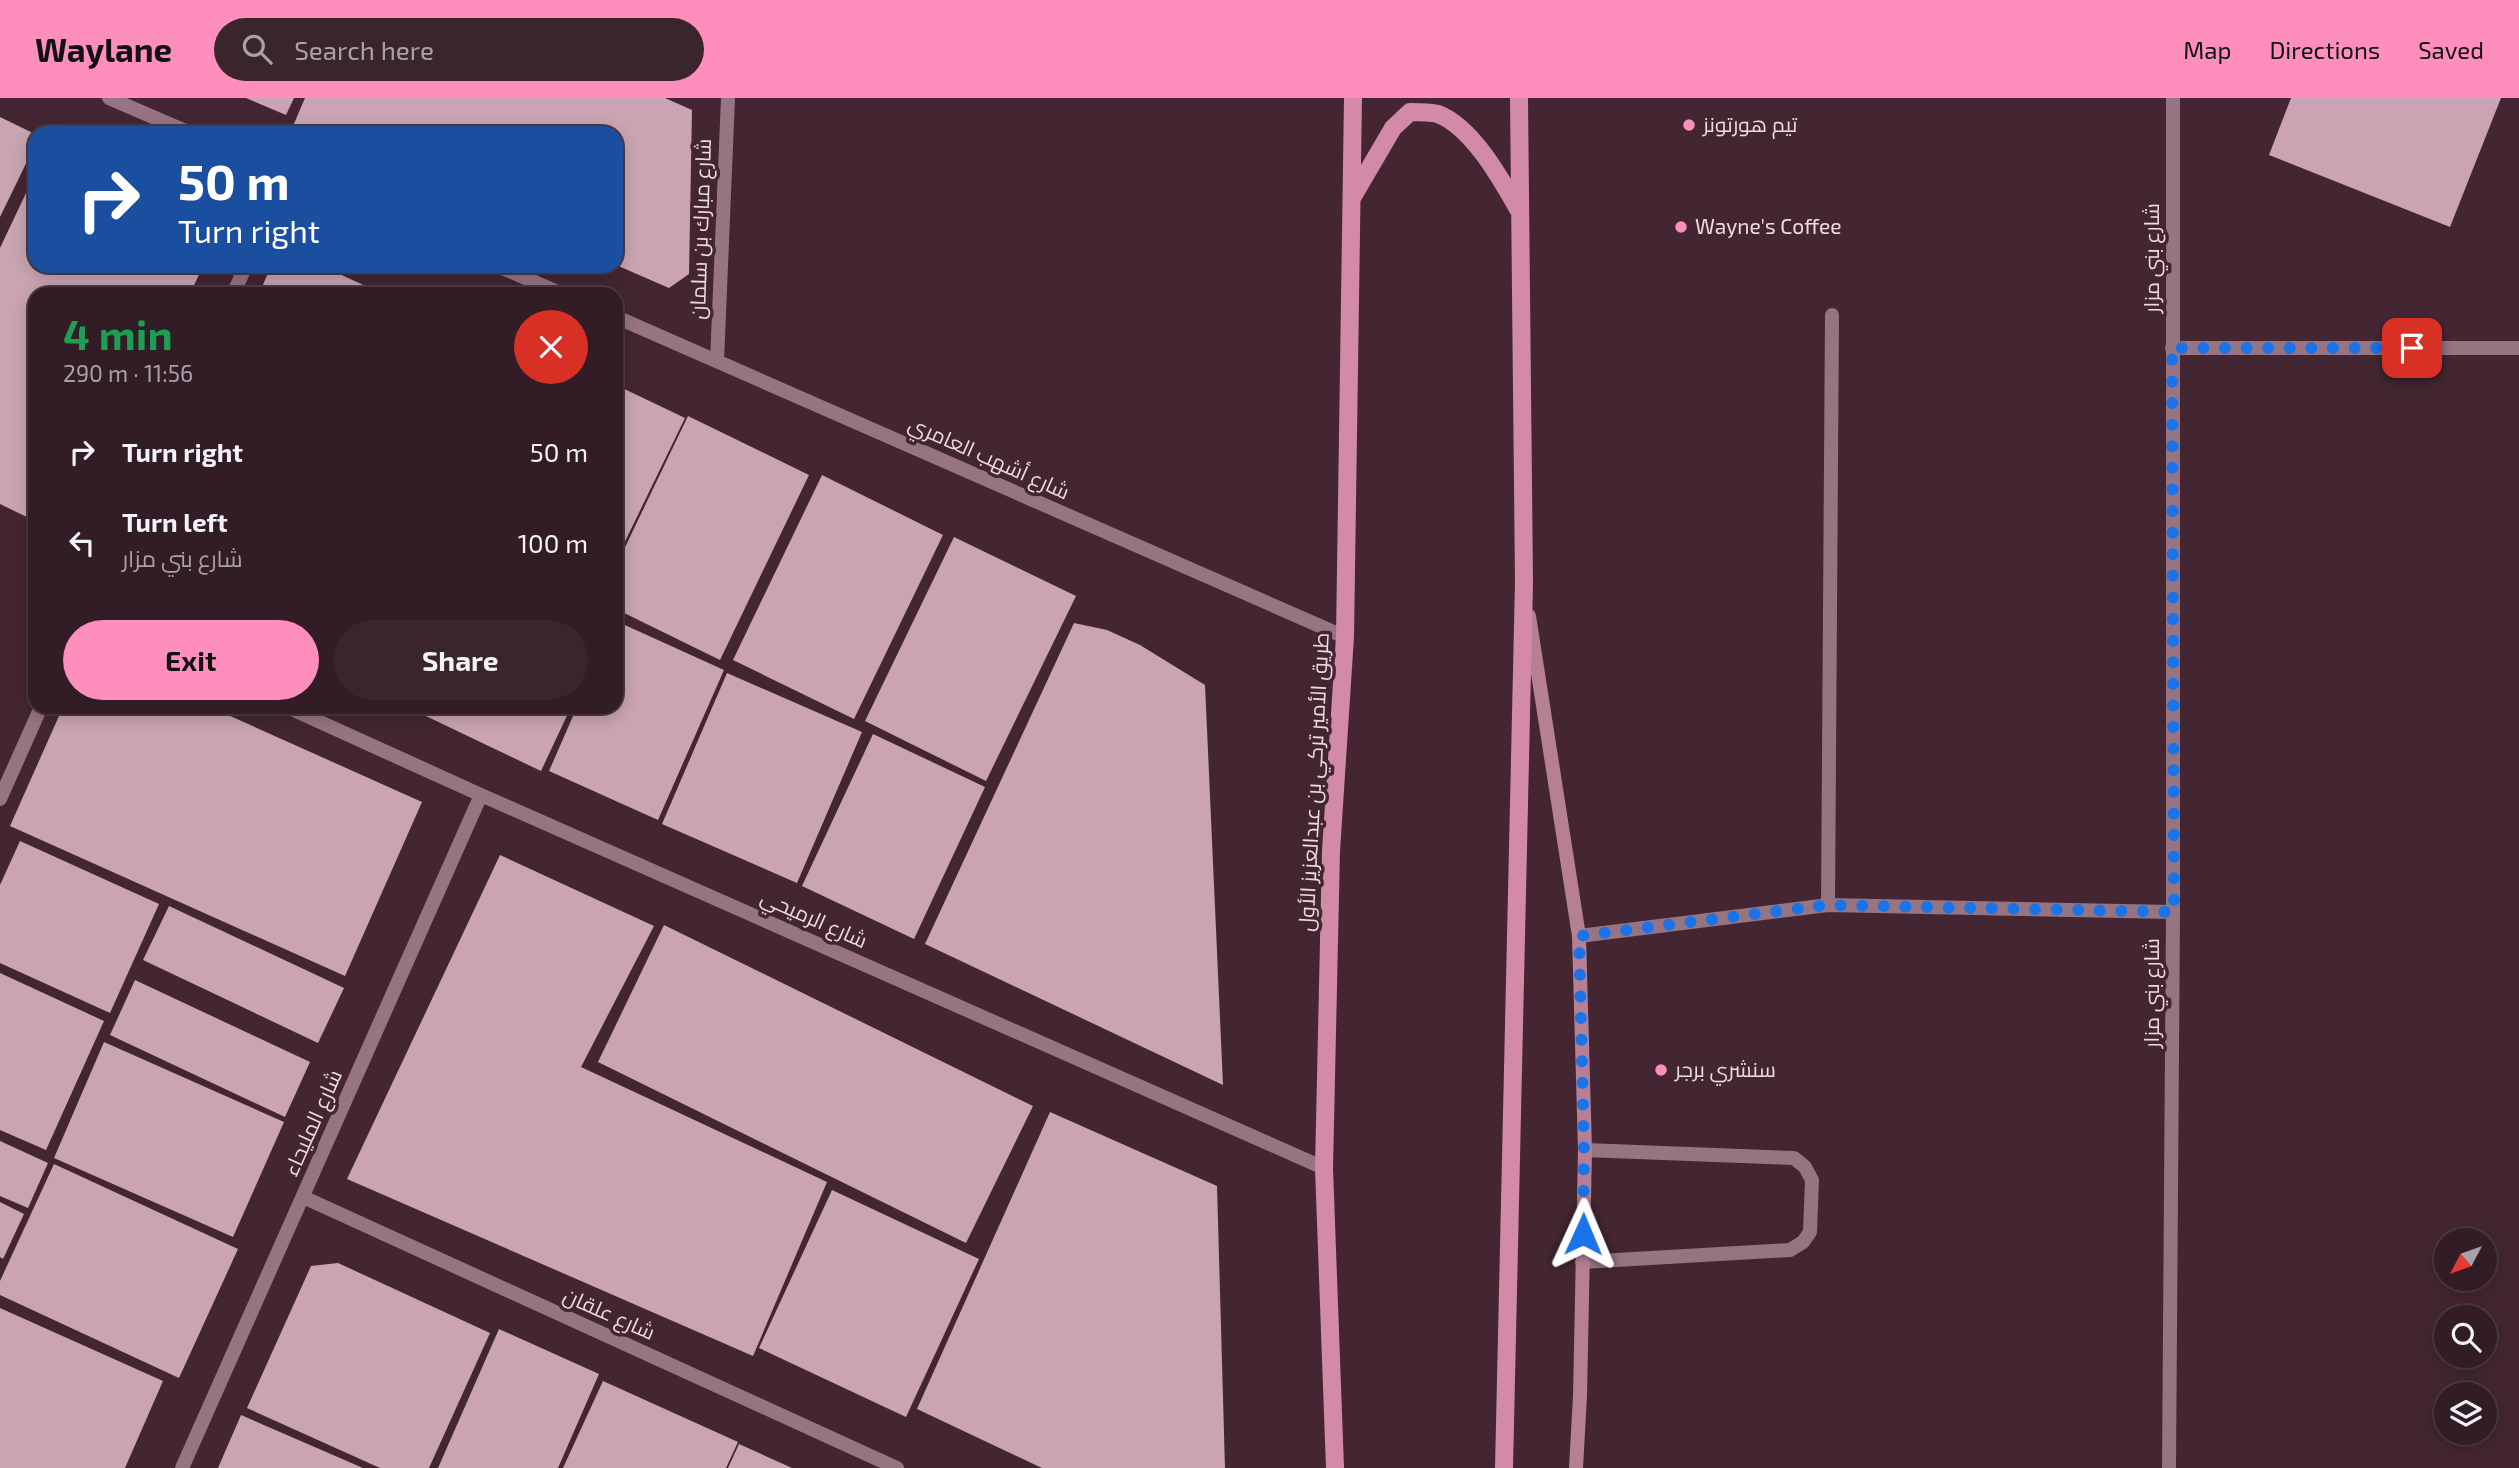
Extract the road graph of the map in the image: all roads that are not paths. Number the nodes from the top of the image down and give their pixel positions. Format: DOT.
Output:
graph roads {
  1 [pos="108,98"];
  2 [pos="728,98"];
  3 [pos="1353,98"];
  4 [pos="1519,98"];
  5 [pos="2173,98"];
  6 [pos="174,126"];
  7 [pos="1352,199"];
  8 [pos="1520,212"];
  9 [pos="514,273"];
  10 [pos="546,287"];
  11 [pos="1832,315"];
  12 [pos="623,320"];
  13 [pos="2172,348"];
  14 [pos="2519,348"];
  15 [pos="717,361"];
  16 [pos="1524,582"];
  17 [pos="1345,637"];
  18 [pos="38,714"];
  19 [pos="302,714"];
  20 [pos="481,795"];
  21 [pos="0,799"];
  22 [pos="1828,905"];
  23 [pos="2174,912"];
  24 [pos="1579,936"];
  25 [pos="1584,1150"];
  26 [pos="1324,1168"];
  27 [pos="303,1197"];
  28 [pos="1582,1262"];
  29 [pos="182,1468"];
  30 [pos="897,1468"];
  31 [pos="1335,1468"];
  32 [pos="1504,1468"];
  33 [pos="1576,1468"];
  34 [pos="2169,1468"];
  1 -- 6 [label="street"];
  2 -- 15 [label="street, شارع مبارك بن سلمان"];
  3 -- 7 [label="main road, طريق الأمير تركي بن عبدالعزيز الأول"];
  4 -- 8 [label="main road"];
  5 -- 13 [label="street, شارع بني مزار"];
  7 -- 8 [label="main road"];
  7 -- 17 [label="main road, طريق الأمير تركي بن عبدالعزيز الأول"];
  8 -- 16 [label="main road"];
  9 -- 10 [label="street"];
  11 -- 22 [label="street"];
  12 -- 15 [label="street, شارع أشهب العامري"];
  13 -- 14 [label="street"];
  13 -- 23 [label="street, شارع بني مزار"];
  15 -- 17 [label="street, شارع أشهب العامري"];
  16 -- 24 [label="street"];
  16 -- 32 [label="main road"];
  17 -- 26 [label="main road, طريق الأمير تركي بن عبدالعزيز الأول"];
  18 -- 21 [label="street"];
  19 -- 20 [label="street, شارع الرميحي"];
  20 -- 26 [label="street, شارع الرميحي"];
  20 -- 27 [label="street, شارع المليحاء"];
  22 -- 23 [label="street"];
  22 -- 24 [label="street"];
  23 -- 34 [label="street, شارع بني مزار"];
  24 -- 25 [label="street"];
  25 -- 28 [label="street"];
  25 -- 28 [label="street"];
  26 -- 31 [label="main road, طريق الأمير تركي بن عبدالعزيز الأول"];
  27 -- 29 [label="street, شارع المليحاء"];
  27 -- 30 [label="street, شارع علقان"];
  28 -- 33 [label="street"];
}
